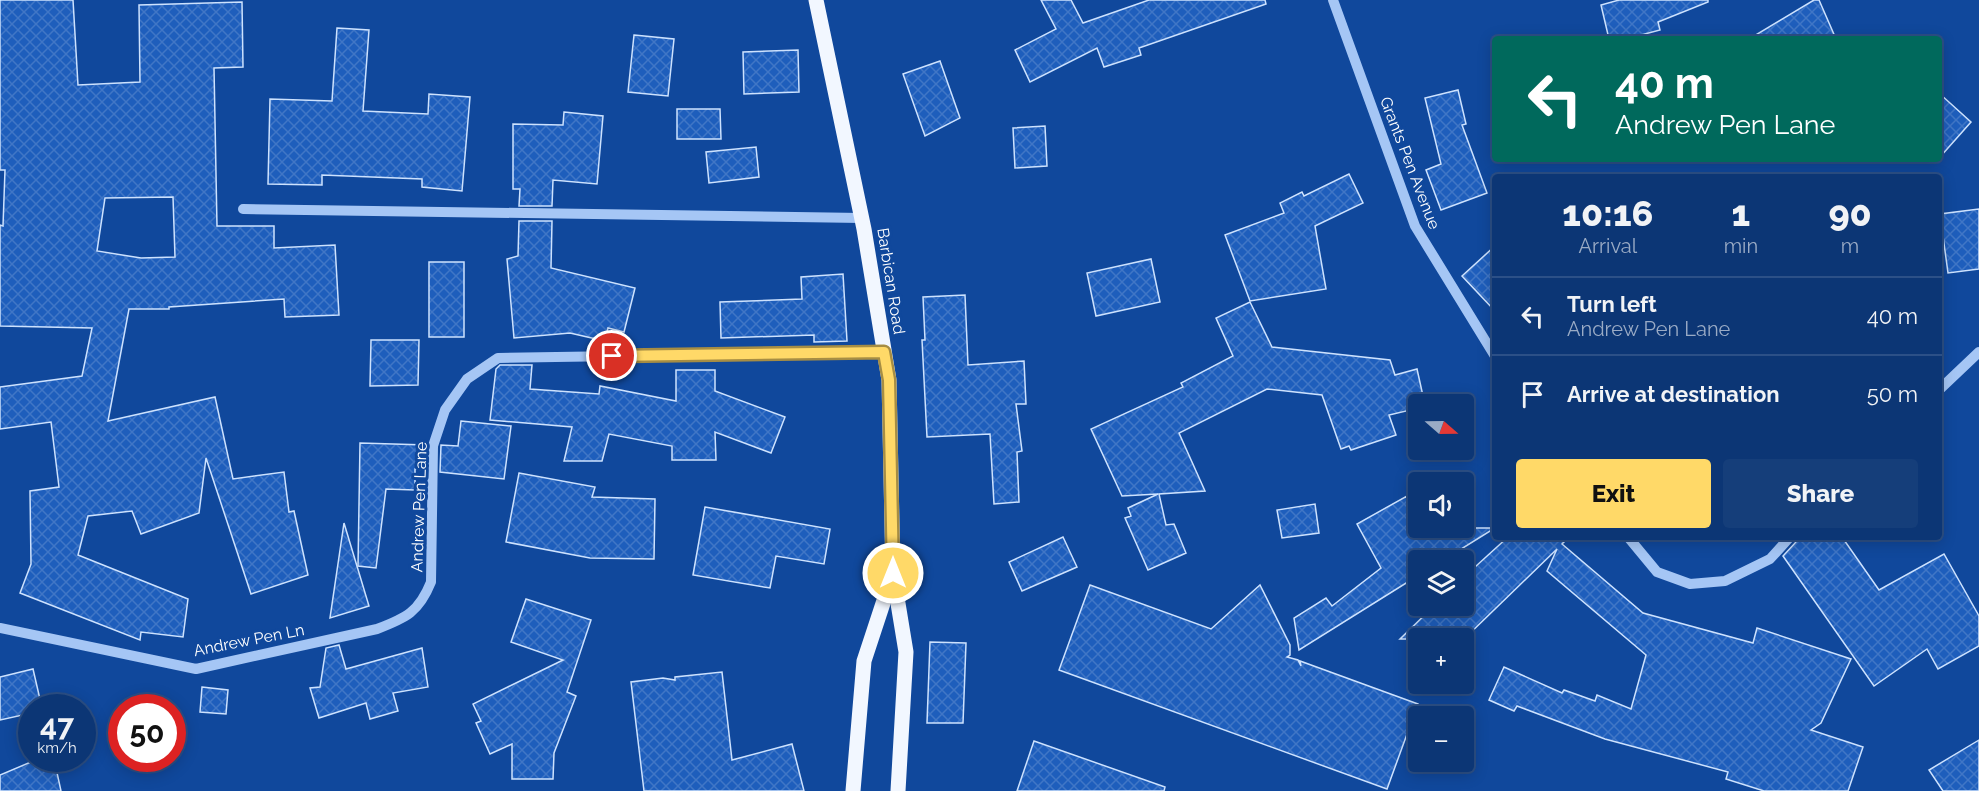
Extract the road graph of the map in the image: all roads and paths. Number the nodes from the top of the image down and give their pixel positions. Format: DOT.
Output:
graph roads {
  1 [pos="816,0"];
  2 [pos="1333,0"];
  3 [pos="243,209"];
  4 [pos="862,218"];
  5 [pos="884,352"];
  6 [pos="1492,352"];
  7 [pos="1979,352"];
  8 [pos="1942,387"];
  9 [pos="1630,540"];
  10 [pos="1787,540"];
  11 [pos="893,573"];
  12 [pos="424,598"];
  13 [pos="0,628"];
  14 [pos="853,791"];
  15 [pos="898,791"];
  1 -- 4 [label="main road, Barbican Road"];
  2 -- 6 [label="street, Grants Pen Avenue"];
  3 -- 4 [label="street"];
  4 -- 5 [label="main road, Barbican Road"];
  5 -- 11 [label="main road, Barbican Road"];
  5 -- 12 [label="street, Andrew Pen Lane"];
  7 -- 8 [label="street"];
  9 -- 10 [label="street"];
  11 -- 14 [label="main road, Barbican Road"];
  11 -- 15 [label="main road, Barbican Road"];
  12 -- 13 [label="street, Andrew Pen Ln"];
}
